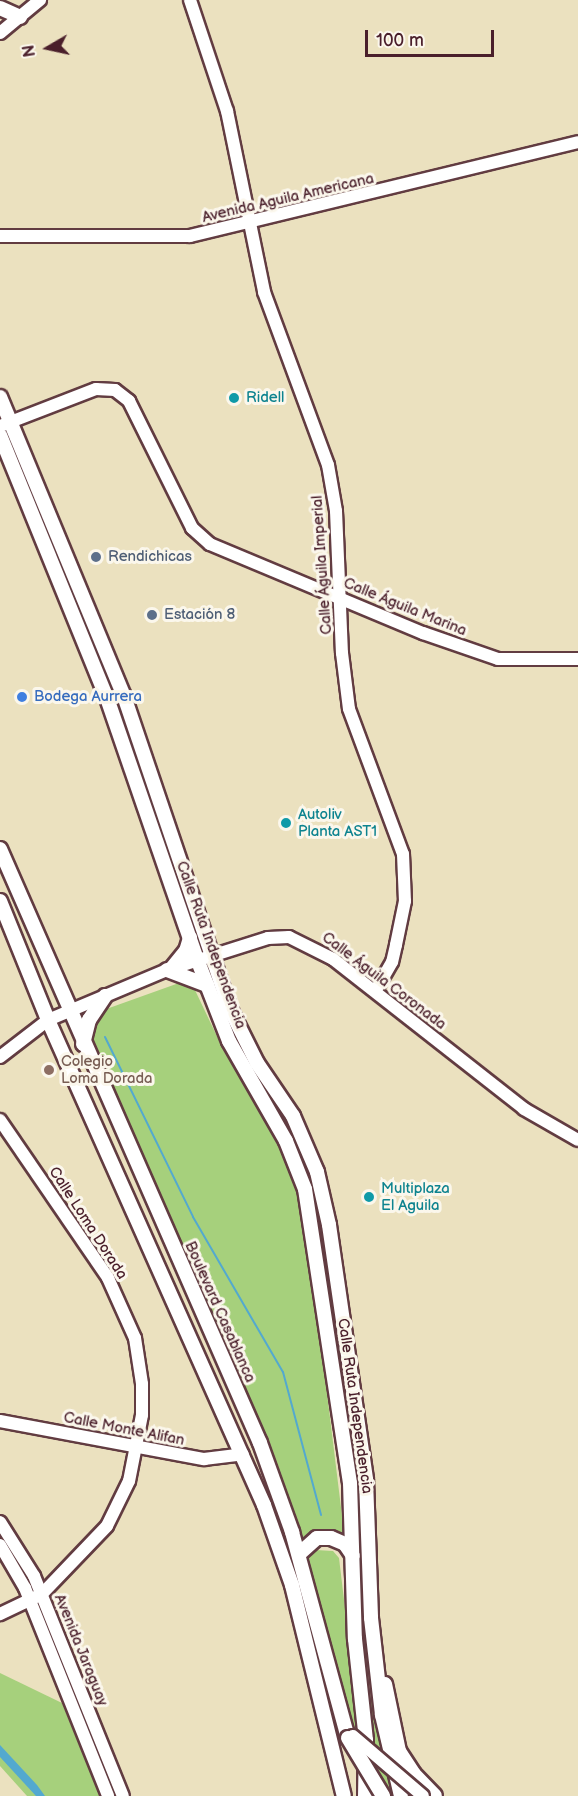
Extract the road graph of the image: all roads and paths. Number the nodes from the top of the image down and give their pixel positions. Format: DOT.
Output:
graph roads {
  1 [pos="40,0"];
  2 [pos="190,0"];
  3 [pos="0,8"];
  4 [pos="20,17"];
  5 [pos="0,33"];
  6 [pos="578,142"];
  7 [pos="248,225"];
  8 [pos="0,236"];
  9 [pos="0,397"];
  10 [pos="5,424"];
  11 [pos="0,435"];
  12 [pos="341,597"];
  13 [pos="578,659"];
  14 [pos="0,849"];
  15 [pos="0,901"];
  16 [pos="190,938"];
  17 [pos="203,957"];
  18 [pos="169,969"];
  19 [pos="207,985"];
  20 [pos="375,990"];
  21 [pos="105,996"];
  22 [pos="68,1011"];
  23 [pos="48,1020"];
  24 [pos="83,1044"];
  25 [pos="0,1057"];
  26 [pos="0,1120"];
  27 [pos="578,1140"];
  28 [pos="333,1366"];
  29 [pos="0,1421"];
  30 [pos="137,1447"];
  31 [pos="243,1454"];
  32 [pos="0,1522"];
  33 [pos="0,1545"];
  34 [pos="299,1554"];
  35 [pos="354,1561"];
  36 [pos="42,1594"];
  37 [pos="370,1598"];
  38 [pos="31,1601"];
  39 [pos="0,1614"];
  40 [pos="376,1662"];
  41 [pos="350,1737"];
  42 [pos="108,1796"];
  43 [pos="123,1796"];
  44 [pos="344,1796"];
  45 [pos="365,1796"];
  46 [pos="383,1796"];
  47 [pos="401,1796"];
  48 [pos="423,1796"];
  49 [pos="435,1796"];
  1 -- 4 [label="street"];
  2 -- 7 [label="street, Calle Águila Imperial"];
  3 -- 4 [label="main road"];
  4 -- 5 [label="street"];
  6 -- 7 [label="street, Avenida Aguila Americana"];
  7 -- 8 [label="street, Avenida Aguila Americana"];
  7 -- 12 [label="street, Calle Águila Imperial"];
  9 -- 10 [label="main road, Calle Ruta Independencia"];
  10 -- 12 [label="street, Calle Águila Marina"];
  10 -- 17 [label="main road, Calle Ruta Independencia"];
  11 -- 16 [label="main road, Calle Ruta Independencia"];
  12 -- 13 [label="street, Calle Águila Marina"];
  12 -- 20 [label="street, Calle Águila Imperial"];
  14 -- 22 [label="main road, Boulevard Casablanca"];
  15 -- 23 [label="main road"];
  16 -- 17 [label="main road, Calle Ruta Independencia"];
  16 -- 18 [label="main road"];
  17 -- 18 [label="street, Calle Águila Coronada"];
  17 -- 19 [label="main road, Calle Ruta Independencia"];
  17 -- 20 [label="street, Calle Águila Coronada"];
  17 -- 37 [label="main road, Calle Ruta Independencia"];
  18 -- 19 [label="main road"];
  18 -- 21 [label="street, Calle Águila Coronada"];
  19 -- 28 [label="main road, Calle Ruta Independencia"];
  20 -- 27 [label="street, Calle Águila Coronada"];
  21 -- 22 [label="street, Calle Águila Coronada"];
  21 -- 24 [label="main road"];
  22 -- 23 [label="street, Calle Águila Coronada"];
  22 -- 24 [label="main road, Boulevard Casablanca"];
  23 -- 25 [label="street, Calle Águila Coronada"];
  23 -- 31 [label="main road"];
  24 -- 34 [label="main road, Boulevard Casablanca"];
  26 -- 30 [label="street, Calle Loma Dorada"];
  28 -- 35 [label="main road, Calle Ruta Independencia"];
  28 -- 37 [label="main road"];
  29 -- 30 [label="street, Calle Monte Alifan"];
  30 -- 31 [label="street, Calle Monte Alifan"];
  30 -- 36 [label="street, Calle Loma Dorada"];
  31 -- 44 [label="main road"];
  32 -- 36 [label="street, Avenida Jaraguay"];
  33 -- 38 [label="street, Avenida Jaraguay"];
  34 -- 35 [label="main road"];
  34 -- 41 [label="main road, Boulevard Casablanca"];
  35 -- 45 [label="main road, Calle Ruta Independencia"];
  36 -- 38 [label="street, Calle Loma Dorada"];
  36 -- 43 [label="street, Avenida Jaraguay"];
  37 -- 40 [label="main road, Calle Ruta Independencia"];
  38 -- 39 [label="street, Calle Loma Dorada"];
  38 -- 42 [label="street, Avenida Jaraguay"];
  40 -- 47 [label="main road"];
  40 -- 49 [label="main road"];
  41 -- 46 [label="main road, Boulevard Casablanca, bridge"];
  41 -- 48 [label="street, bridge"];
}
